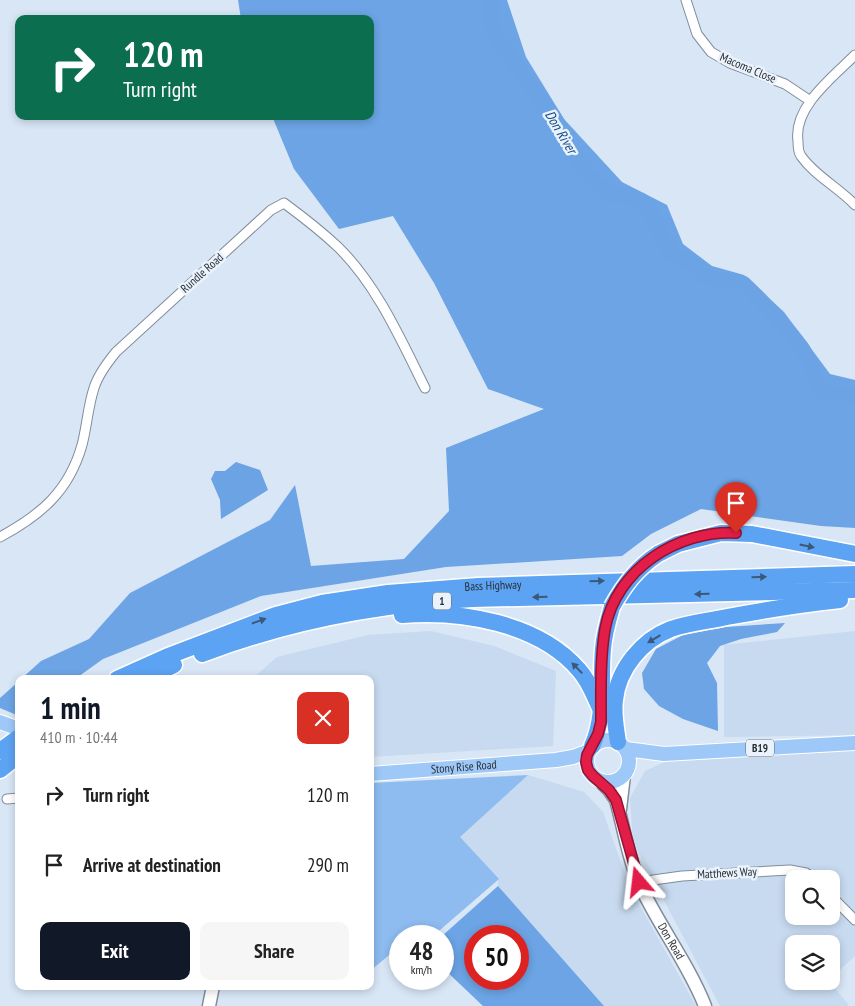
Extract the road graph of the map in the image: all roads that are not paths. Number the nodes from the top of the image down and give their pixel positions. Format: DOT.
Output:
graph roads {
  1 [pos="686,0"];
  2 [pos="855,55"];
  3 [pos="809,100"];
  4 [pos="855,205"];
  5 [pos="425,388"];
  6 [pos="0,537"];
  7 [pos="855,554"];
  8 [pos="855,574"];
  9 [pos="855,590"];
  10 [pos="855,599"];
  11 [pos="256,635"];
  12 [pos="126,675"];
  13 [pos="153,675"];
  14 [pos="601,710"];
  15 [pos="0,722"];
  16 [pos="15,728"];
  17 [pos="15,740"];
  18 [pos="855,743"];
  19 [pos="622,746"];
  20 [pos="591,748"];
  21 [pos="1,749"];
  22 [pos="664,754"];
  23 [pos="15,758"];
  24 [pos="556,760"];
  25 [pos="0,770"];
  26 [pos="588,770"];
  27 [pos="626,771"];
  28 [pos="374,774"];
  29 [pos="599,780"];
  30 [pos="15,798"];
  31 [pos="7,799"];
  32 [pos="621,819"];
  33 [pos="785,870"];
  34 [pos="639,882"];
  35 [pos="840,905"];
  36 [pos="855,920"];
  37 [pos="212,990"];
  38 [pos="209,1006"];
  39 [pos="705,1006"];
  1 -- 3 [label="street, Macoma Close"];
  2 -- 3 [label="street"];
  3 -- 4 [label="street"];
  5 -- 6 [label="street, Rundle Road"];
  14 -- 7 [label="highway, one-way, bridge"];
  12 -- 8 [label="highway, Bass Highway / 1, one-way"];
  9 -- 11 [label="highway, Bass Highway / 1, one-way"];
  10 -- 19 [label="highway, one-way"];
  11 -- 13 [label="highway, Bass Highway / 1"];
  14 -- 11 [label="highway, one-way"];
  14 -- 20 [label="highway"];
  15 -- 16 [label="main road"];
  17 -- 21 [label="highway"];
  18 -- 22 [label="main road, B19"];
  19 -- 20 [label="main road, B19"];
  19 -- 22 [label="main road, B19"];
  19 -- 27 [label="main road"];
  20 -- 24 [label="main road, Stony Rise Road / B19"];
  20 -- 26 [label="main road"];
  22 -- 27 [label="main road, B19"];
  23 -- 25 [label="highway"];
  24 -- 26 [label="main road, Stony Rise Road / B19"];
  24 -- 28 [label="main road, Stony Rise Road / B19"];
  26 -- 29 [label="main road, B19"];
  27 -- 29 [label="main road, B19"];
  27 -- 32 [label="main road, Don Road"];
  29 -- 32 [label="main road, Don Road"];
  30 -- 31 [label="street"];
  32 -- 34 [label="main road, Don Road"];
  33 -- 34 [label="street, Matthews Way"];
  34 -- 39 [label="main road, Don Road"];
  35 -- 36 [label="street"];
  37 -- 38 [label="main road"];
}
